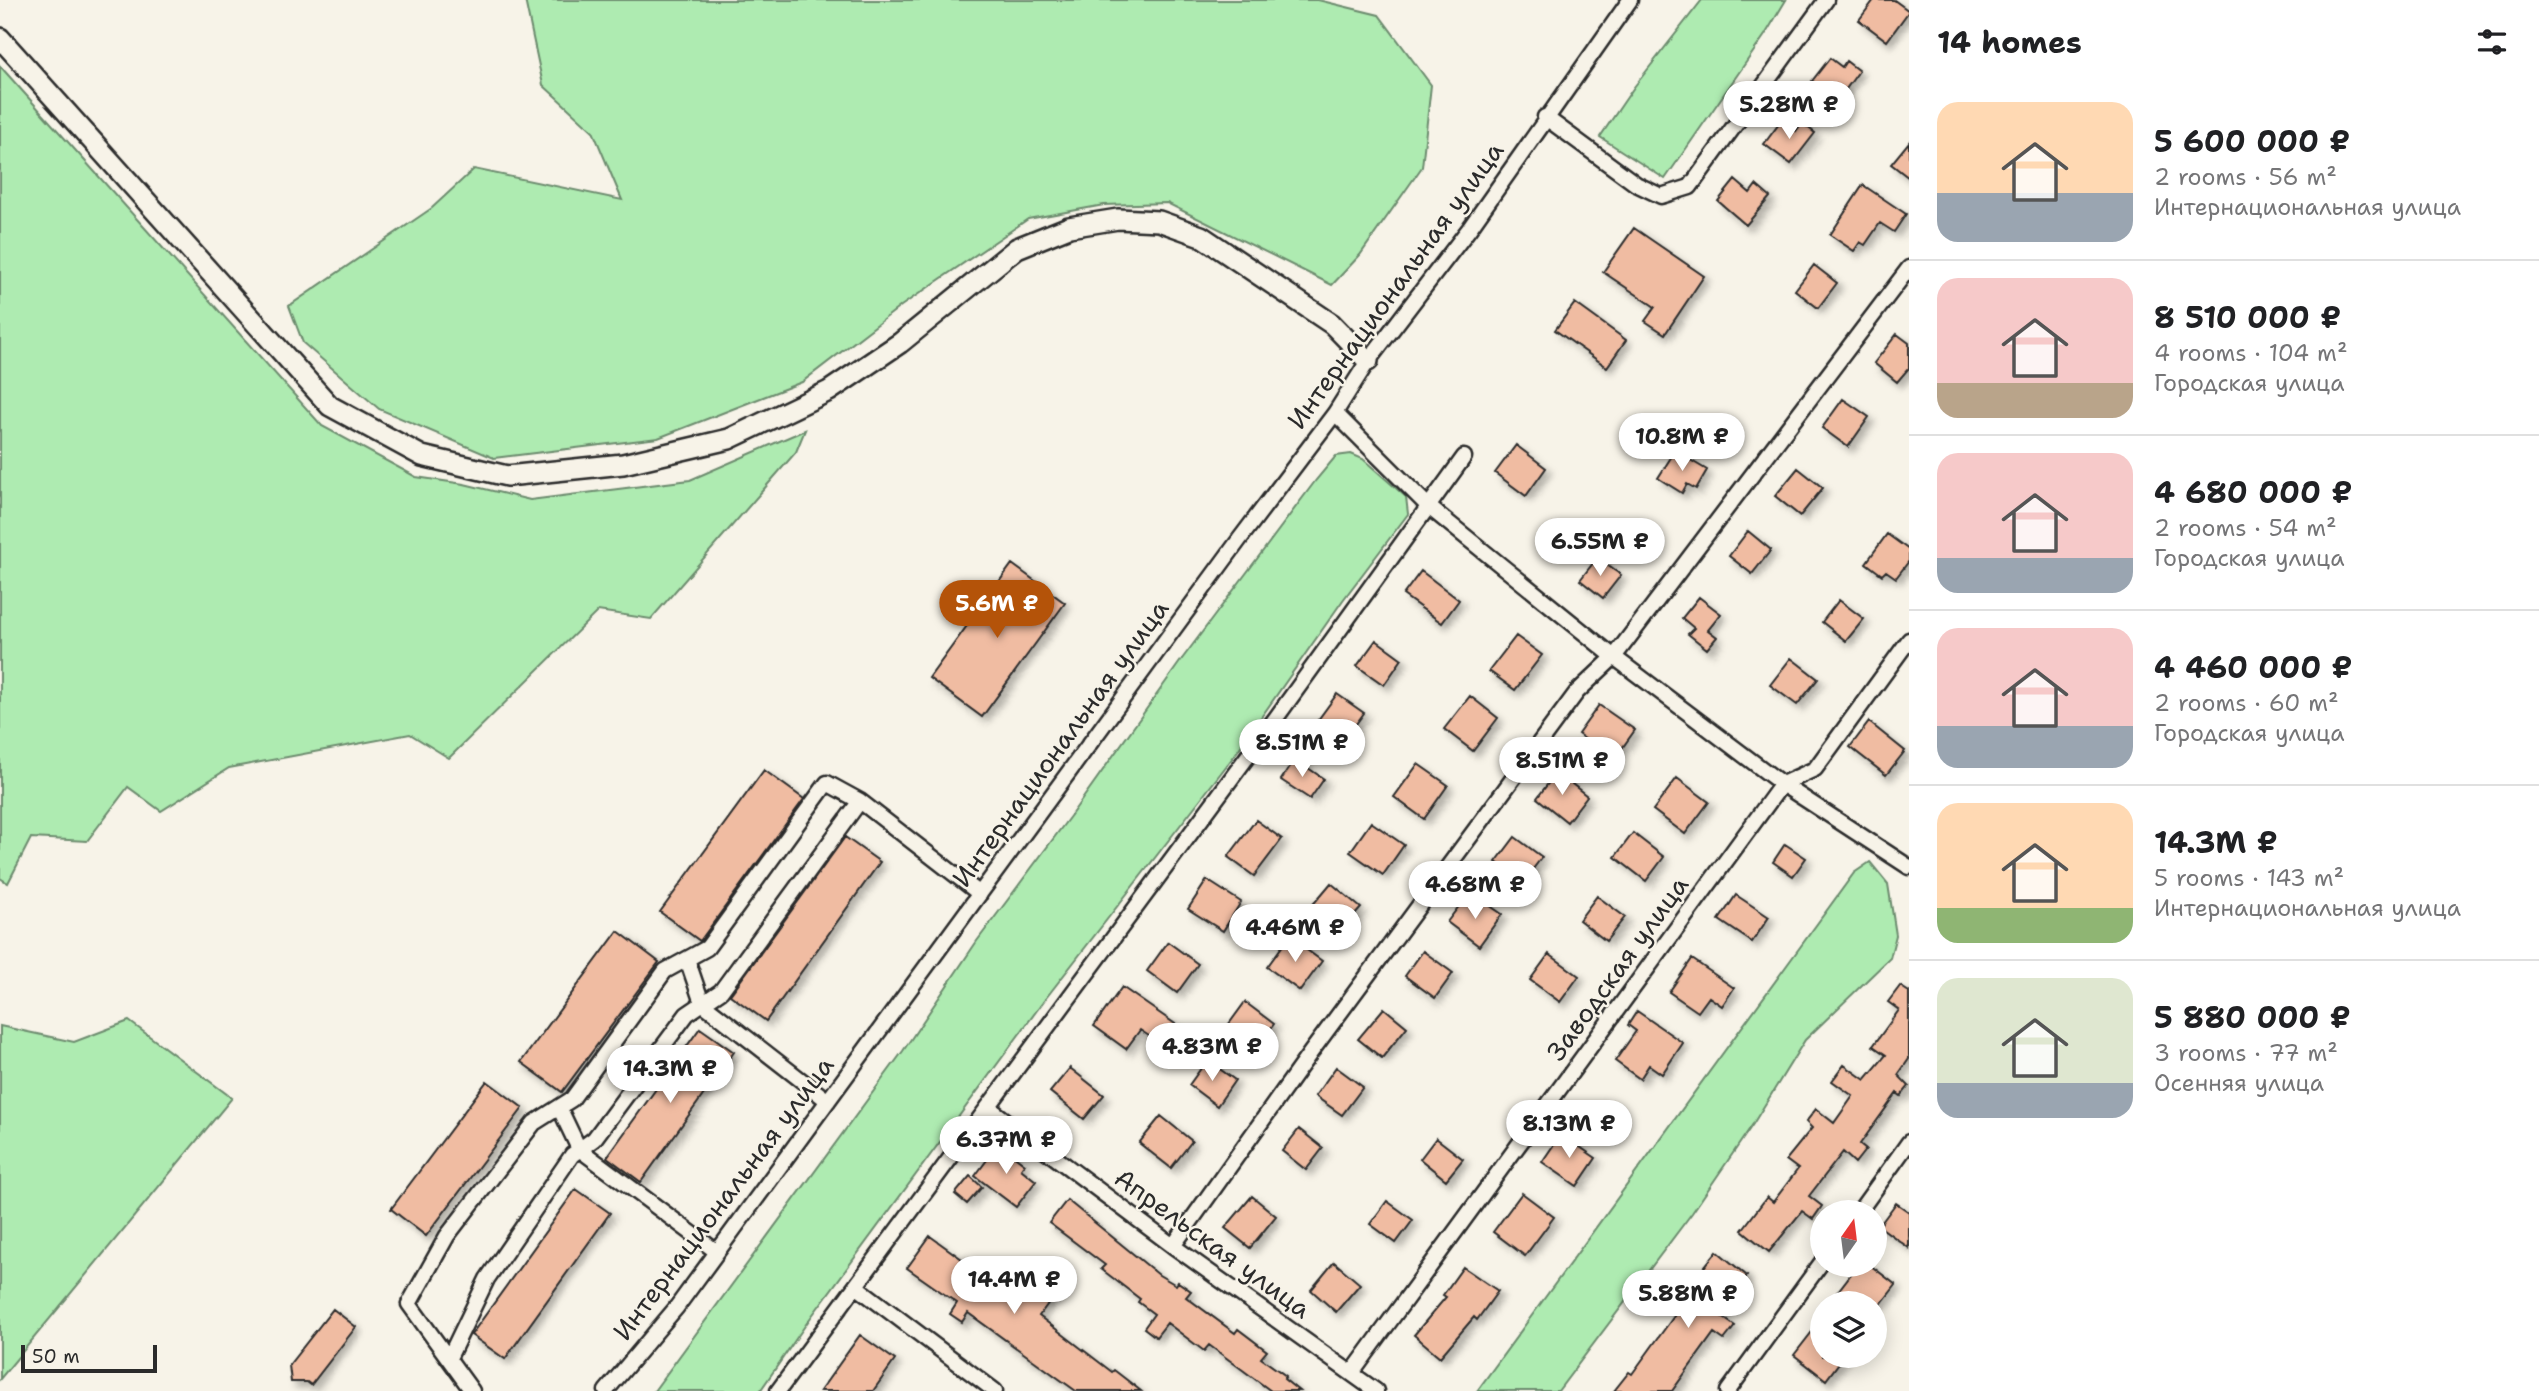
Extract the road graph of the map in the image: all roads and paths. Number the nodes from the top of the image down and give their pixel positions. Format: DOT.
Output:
graph roads {
  1 [pos="1630,0"];
  2 [pos="1826,0"];
  3 [pos="0,38"];
  4 [pos="1545,117"];
  5 [pos="1909,268"];
  6 [pos="1368,361"];
  7 [pos="1335,414"];
  8 [pos="1464,457"];
  9 [pos="1429,507"];
  10 [pos="1909,640"];
  11 [pos="1614,657"];
  12 [pos="1782,784"];
  13 [pos="860,801"];
  14 [pos="1909,867"];
  15 [pos="980,894"];
  16 [pos="687,959"];
  17 [pos="702,1003"];
  18 [pos="828,1101"];
  19 [pos="559,1107"];
  20 [pos="988,1107"];
  21 [pos="1909,1142"];
  22 [pos="579,1149"];
  23 [pos="1867,1200"];
  24 [pos="1173,1246"];
  25 [pos="717,1252"];
  26 [pos="1810,1278"];
  27 [pos="857,1287"];
  28 [pos="449,1359"];
  29 [pos="1352,1373"];
  30 [pos="472,1391"];
  31 [pos="606,1391"];
  32 [pos="778,1391"];
  33 [pos="995,1391"];
  34 [pos="1376,1391"];
  35 [pos="1728,1391"];
  1 -- 4 [label="street, Интернациональная улица"];
  2 -- 4 [label="street"];
  3 -- 6 [label="street"];
  4 -- 6 [label="street, Интернациональная улица"];
  5 -- 11 [label="street"];
  6 -- 7 [label="street, Интернациональная улица"];
  7 -- 9 [label="street"];
  7 -- 15 [label="street, Интернациональная улица"];
  8 -- 9 [label="street"];
  9 -- 11 [label="street"];
  9 -- 20 [label="street"];
  10 -- 12 [label="street, Заводская улица"];
  11 -- 12 [label="street"];
  11 -- 24 [label="street"];
  12 -- 14 [label="street"];
  12 -- 29 [label="street, Заводская улица"];
  13 -- 15 [label="street"];
  13 -- 16 [label="street"];
  13 -- 17 [label="street"];
  15 -- 18 [label="street, Интернациональная улица"];
  16 -- 17 [label="street"];
  16 -- 19 [label="street"];
  17 -- 18 [label="street"];
  17 -- 22 [label="street"];
  18 -- 25 [label="street, Интернациональная улица"];
  19 -- 22 [label="street"];
  19 -- 28 [label="street"];
  20 -- 24 [label="street, Апрельская улица"];
  20 -- 27 [label="street"];
  21 -- 23 [label="street"];
  22 -- 25 [label="street"];
  22 -- 28 [label="street"];
  24 -- 29 [label="street, Апрельская улица"];
  25 -- 31 [label="street, Интернациональная улица"];
  26 -- 35 [label="street"];
  27 -- 32 [label="street"];
  27 -- 33 [label="street"];
  28 -- 30 [label="street"];
  29 -- 34 [label="street, Апрельская улица"];
}
